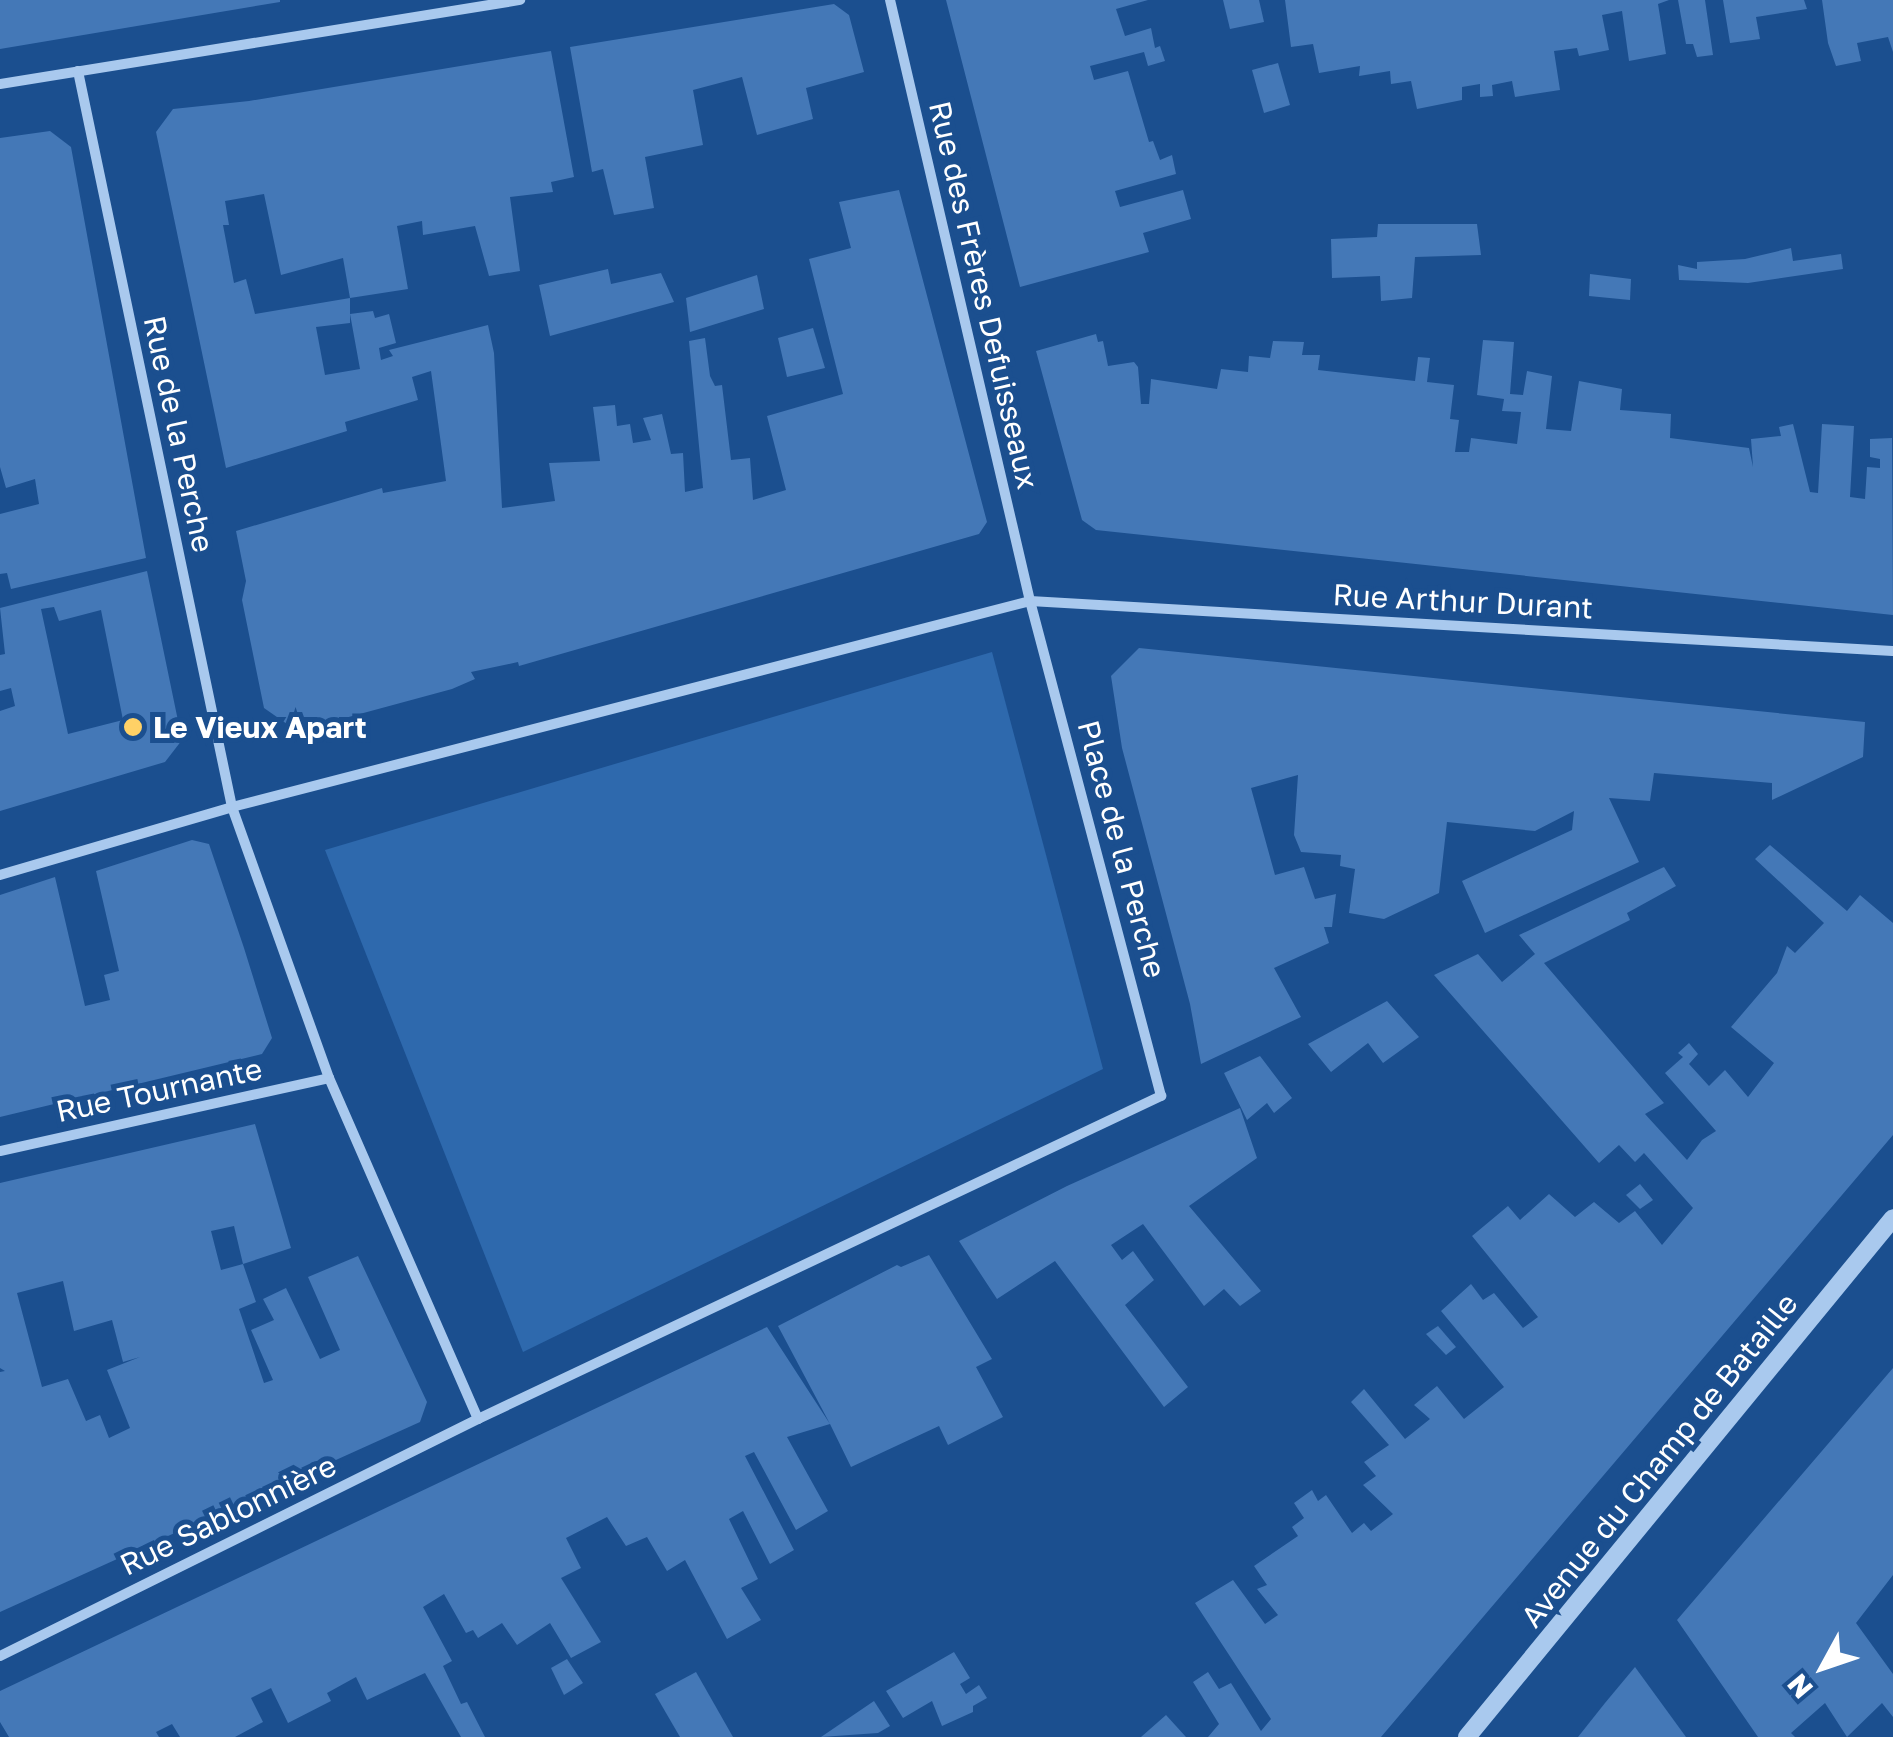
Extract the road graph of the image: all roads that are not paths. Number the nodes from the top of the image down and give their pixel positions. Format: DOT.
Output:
graph roads {
  1 [pos="520,0"];
  2 [pos="890,0"];
  3 [pos="78,71"];
  4 [pos="0,84"];
  5 [pos="1030,601"];
  6 [pos="1893,652"];
  7 [pos="232,807"];
  8 [pos="0,875"];
  9 [pos="329,1078"];
  10 [pos="0,1151"];
  11 [pos="1893,1218"];
  12 [pos="478,1419"];
  13 [pos="0,1656"];
  14 [pos="1467,1737"];
  1 -- 3 [label="street"];
  2 -- 5 [label="street, Rue des Frères Defuisseaux"];
  3 -- 4 [label="street"];
  3 -- 7 [label="street, Rue de la Perche"];
  5 -- 6 [label="street, Rue Arthur Durant"];
  5 -- 7 [label="street"];
  5 -- 12 [label="street, Place de la Perche"];
  7 -- 8 [label="street"];
  7 -- 9 [label="street"];
  9 -- 10 [label="street, Rue Tournante"];
  9 -- 12 [label="street"];
  11 -- 14 [label="street, Avenue du Champ de Bataille"];
  12 -- 13 [label="street, Rue Sablonnière"];
}
